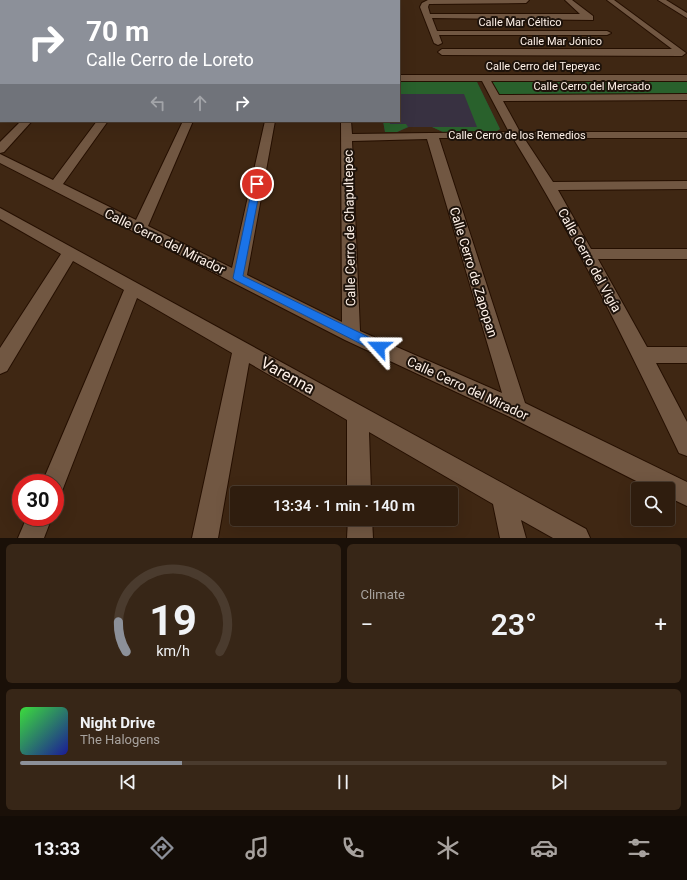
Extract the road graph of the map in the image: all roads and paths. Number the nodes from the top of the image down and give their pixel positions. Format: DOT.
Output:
graph roads {
  1 [pos="568,0"];
  2 [pos="610,0"];
  3 [pos="661,0"];
  4 [pos="445,1"];
  5 [pos="526,1"];
  6 [pos="428,16"];
  7 [pos="540,16"];
  8 [pos="587,16"];
  9 [pos="687,16"];
  10 [pos="434,33"];
  11 [pos="612,38"];
  12 [pos="442,52"];
  13 [pos="629,52"];
  14 [pos="684,54"];
  15 [pos="445,61"];
  16 [pos="400,78"];
  17 [pos="485,78"];
  18 [pos="687,78"];
  19 [pos="687,97"];
  20 [pos="496,98"];
  21 [pos="26,122"];
  22 [pos="102,122"];
  23 [pos="188,122"];
  24 [pos="270,122"];
  25 [pos="346,122"];
  26 [pos="432,135"];
  27 [pos="687,135"];
  28 [pos="517,136"];
  29 [pos="347,138"];
  30 [pos="0,149"];
  31 [pos="0,158"];
  32 [pos="687,185"];
  33 [pos="55,186"];
  34 [pos="549,186"];
  35 [pos="1,215"];
  36 [pos="140,228"];
  37 [pos="70,252"];
  38 [pos="586,254"];
  39 [pos="687,254"];
  40 [pos="238,278"];
  41 [pos="133,288"];
  42 [pos="351,335"];
  43 [pos="242,349"];
  44 [pos="642,355"];
  45 [pos="687,355"];
  46 [pos="0,365"];
  47 [pos="517,410"];
  48 [pos="358,414"];
  49 [pos="687,445"];
  50 [pos="58,474"];
  51 [pos="359,486"];
  52 [pos="687,494"];
  53 [pos="504,497"];
  54 [pos="36,526"];
  55 [pos="360,526"];
  56 [pos="31,538"];
  57 [pos="205,538"];
  58 [pos="360,538"];
  59 [pos="513,538"];
  60 [pos="577,538"];
  1 -- 8 [label="street"];
  2 -- 14 [label="street"];
  3 -- 9 [label="street"];
  4 -- 5 [label="street"];
  4 -- 6 [label="street"];
  5 -- 7 [label="street"];
  6 -- 7 [label="street"];
  6 -- 10 [label="street"];
  7 -- 8 [label="street"];
  8 -- 11 [label="street"];
  10 -- 11 [label="street, Calle Mar Céltico"];
  10 -- 12 [label="street"];
  11 -- 13 [label="street"];
  12 -- 13 [label="street, Calle Mar Jónico"];
  12 -- 15 [label="street"];
  13 -- 14 [label="street, Calle Mar Jónico"];
  16 -- 17 [label="street, Calle Cerro del Tepeyac"];
  17 -- 18 [label="street, Calle Cerro del Tepeyac"];
  17 -- 20 [label="street, Calle Cerro del Vigía"];
  19 -- 20 [label="street, Calle Cerro del Mercado"];
  20 -- 28 [label="street, Calle Cerro del Vigía"];
  21 -- 30 [label="street"];
  22 -- 33 [label="street"];
  23 -- 36 [label="street"];
  24 -- 40 [label="street"];
  25 -- 29 [label="street, Calle Cerro de Chapultepec"];
  26 -- 28 [label="street, Calle Cerro de los Remedios"];
  26 -- 29 [label="street, Calle Cerro de los Remedios"];
  26 -- 47 [label="street, Calle Cerro de Zapopan"];
  27 -- 28 [label="street, Calle Cerro de los Remedios"];
  28 -- 34 [label="street, Calle Cerro del Vigía"];
  29 -- 42 [label="street, Calle Cerro de Chapultepec"];
  31 -- 33 [label="street, Calle Cerro del Mirador"];
  32 -- 34 [label="street"];
  33 -- 36 [label="street, Calle Cerro del Mirador"];
  34 -- 38 [label="street, Calle Cerro del Vigía"];
  35 -- 37 [label="street, Varenna"];
  36 -- 40 [label="street, Calle Cerro del Mirador"];
  37 -- 41 [label="street, Varenna"];
  37 -- 46 [label="street"];
  38 -- 39 [label="street"];
  38 -- 44 [label="street, Calle Cerro del Vigía"];
  40 -- 42 [label="street, Calle Cerro del Mirador"];
  41 -- 43 [label="street, Varenna"];
  41 -- 50 [label="street"];
  42 -- 47 [label="street, Calle Cerro del Mirador"];
  43 -- 48 [label="street, Varenna"];
  43 -- 57 [label="street"];
  44 -- 45 [label="street"];
  44 -- 49 [label="street, Calle Cerro del Vigía"];
  47 -- 52 [label="street, Calle Cerro del Mirador"];
  48 -- 51 [label="street"];
  48 -- 53 [label="street, Varenna"];
  53 -- 59 [label="street"];
  53 -- 60 [label="street, Varenna"];
  54 -- 56 [label="street"];
  55 -- 58 [label="street"];
}
